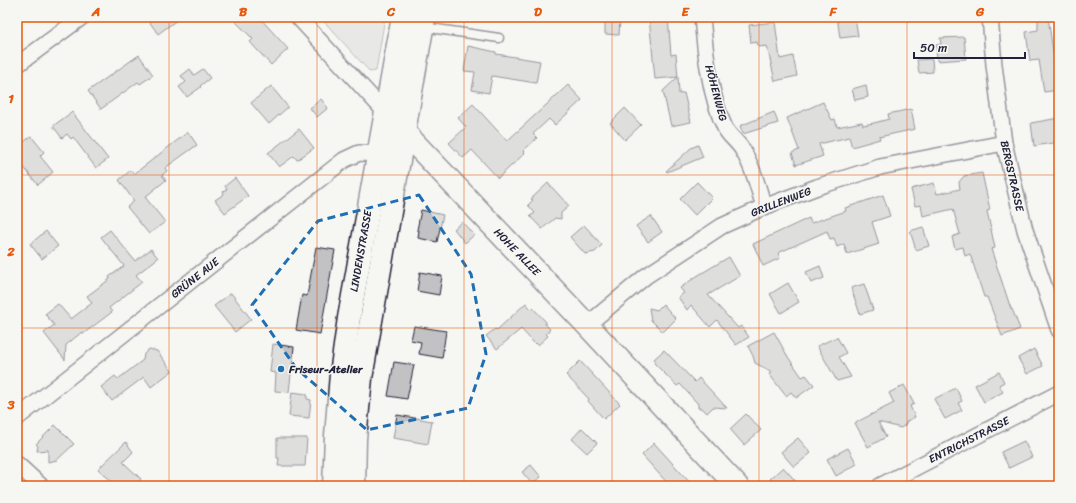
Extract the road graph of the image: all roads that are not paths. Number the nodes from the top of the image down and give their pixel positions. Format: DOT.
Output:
graph roads {
  1 [pos="82,17"];
  2 [pos="298,17"];
  3 [pos="403,17"];
  4 [pos="702,17"];
  5 [pos="990,17"];
  6 [pos="423,22"];
  7 [pos="499,38"];
  8 [pos="17,64"];
  9 [pos="386,114"];
  10 [pos="404,132"];
  11 [pos="1004,143"];
  12 [pos="378,154"];
  13 [pos="764,206"];
  14 [pos="587,325"];
  15 [pos="1059,330"];
  16 [pos="1059,393"];
  17 [pos="17,418"];
  18 [pos="17,464"];
  19 [pos="41,486"];
  20 [pos="334,486"];
  21 [pos="354,486"];
  22 [pos="737,486"];
  23 [pos="880,486"];
  1 -- 8 [label="street"];
  2 -- 9 [label="street, HOHE ALLEE"];
  3 -- 9 [label="street, LINDENSTRASSE"];
  4 -- 13 [label="street, HÖHENWEG"];
  5 -- 11 [label="street, BERGSTRASSE"];
  6 -- 7 [label="lane, LINDENSTRASSE"];
  6 -- 10 [label="street, LINDENSTRASSE"];
  9 -- 10 [label="street, HOHE ALLEE"];
  9 -- 12 [label="street, LINDENSTRASSE"];
  10 -- 14 [label="street, HOHE ALLEE"];
  10 -- 21 [label="street, LINDENSTRASSE"];
  11 -- 13 [label="street, GRILLENWEG"];
  11 -- 15 [label="street, BERGSTRASSE"];
  12 -- 17 [label="street, GRÜNE AUE"];
  12 -- 20 [label="street, LINDENSTRASSE"];
  13 -- 14 [label="street, GRILLENWEG"];
  14 -- 22 [label="street, HOHE ALLEE"];
  16 -- 23 [label="street, ENTRICHSTRASSE"];
  18 -- 19 [label="street"];
}
